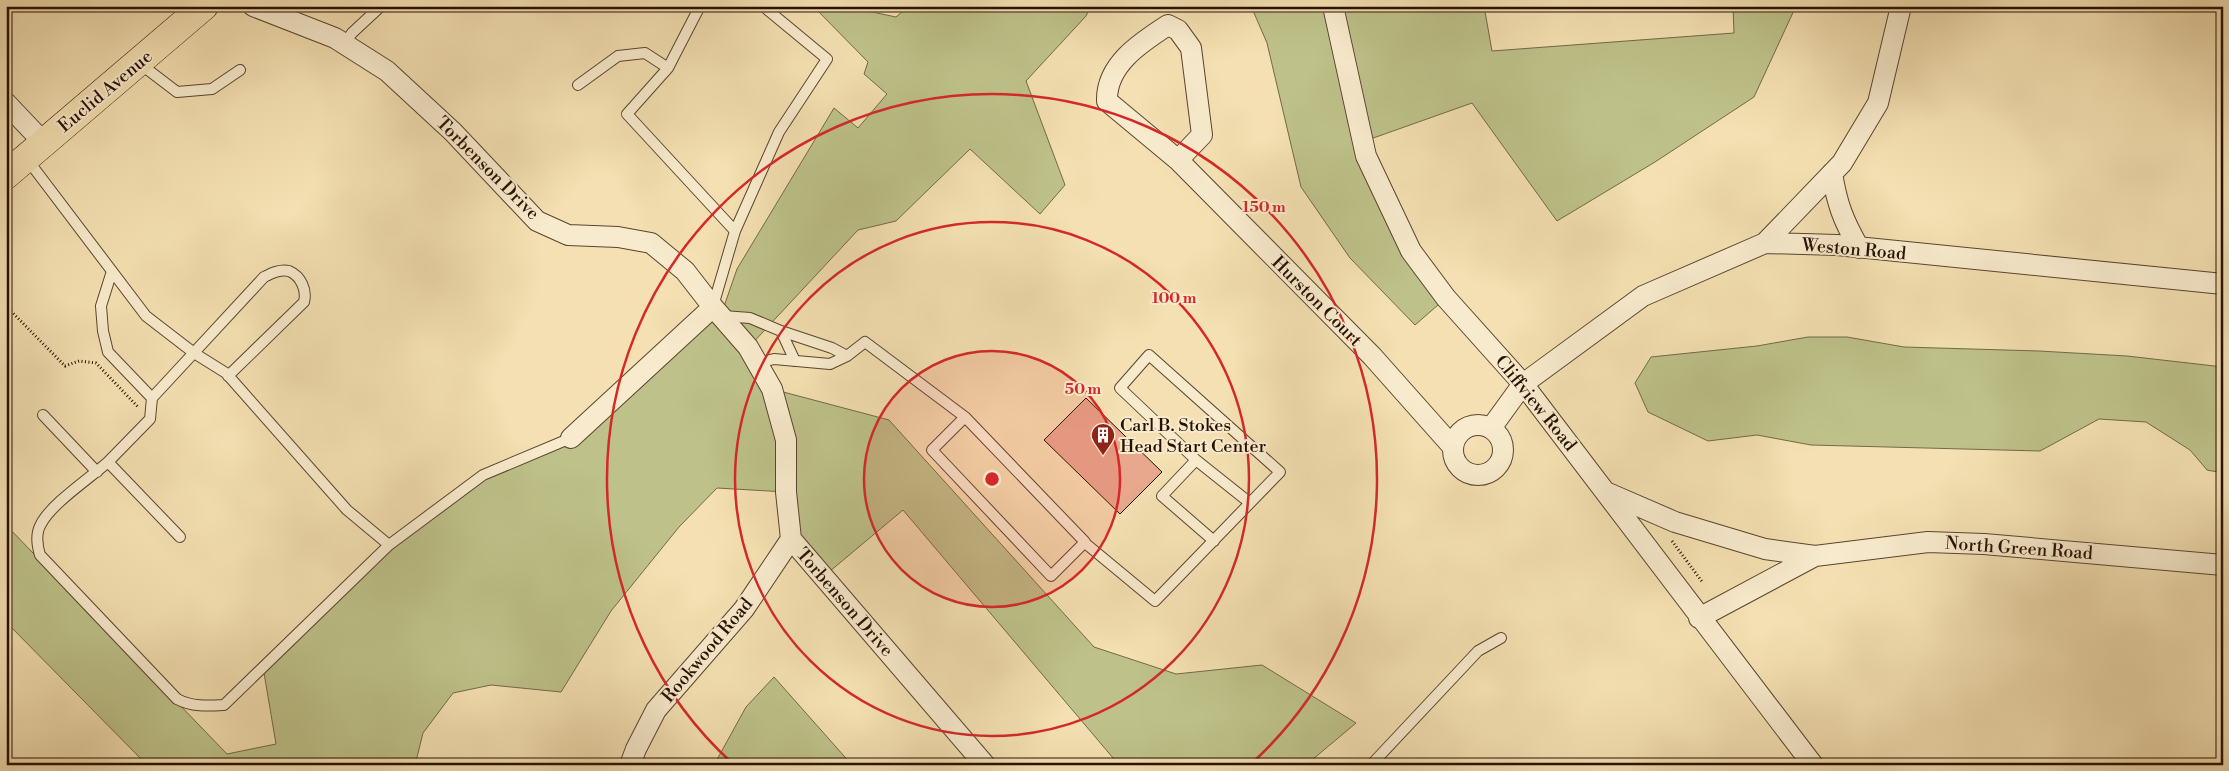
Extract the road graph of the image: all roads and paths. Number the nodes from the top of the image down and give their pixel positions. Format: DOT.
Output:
graph roads {
  1 [pos="204,6"];
  2 [pos="253,6"];
  3 [pos="381,6"];
  4 [pos="700,6"];
  5 [pos="762,6"];
  6 [pos="1332,6"];
  7 [pos="1901,6"];
  8 [pos="344,44"];
  9 [pos="138,63"];
  10 [pos="668,68"];
  11 [pos="240,70"];
  12 [pos="578,85"];
  13 [pos="6,103"];
  14 [pos="25,159"];
  15 [pos="1178,160"];
  16 [pos="1832,173"];
  17 [pos="735,232"];
  18 [pos="1765,243"];
  19 [pos="1859,248"];
  20 [pos="112,271"];
  21 [pos="2223,284"];
  22 [pos="6,306"];
  23 [pos="717,312"];
  24 [pos="781,331"];
  25 [pos="194,354"];
  26 [pos="847,356"];
  27 [pos="795,361"];
  28 [pos="758,363"];
  29 [pos="228,376"];
  30 [pos="1523,384"];
  31 [pos="152,398"];
  32 [pos="42,415"];
  33 [pos="965,417"];
  34 [pos="150,419"];
  35 [pos="1491,428"];
  36 [pos="571,438"];
  37 [pos="1452,446"];
  38 [pos="1196,460"];
  39 [pos="108,462"];
  40 [pos="97,472"];
  41 [pos="1606,492"];
  42 [pos="1250,503"];
  43 [pos="180,537"];
  44 [pos="791,538"];
  45 [pos="1671,539"];
  46 [pos="1214,540"];
  47 [pos="1084,543"];
  48 [pos="389,545"];
  49 [pos="1815,556"];
  50 [pos="2223,565"];
  51 [pos="1703,583"];
  52 [pos="1699,618"];
  53 [pos="1501,638"];
  54 [pos="630,765"];
  55 [pos="985,765"];
  56 [pos="1371,765"];
  57 [pos="1813,765"];
  1 -- 9 [label="main road, Euclid Avenue"];
  2 -- 8 [label="street, Torbenson Drive"];
  3 -- 8 [label="lane"];
  4 -- 10 [label="lane"];
  5 -- 17 [label="lane"];
  6 -- 30 [label="street, Cliffview Road"];
  7 -- 16 [label="street"];
  8 -- 23 [label="street, Torbenson Drive"];
  9 -- 11 [label="lane"];
  9 -- 14 [label="main road, Euclid Avenue"];
  10 -- 12 [label="lane"];
  10 -- 17 [label="lane"];
  13 -- 14 [label="street"];
  14 -- 20 [label="lane"];
  15 -- 15 [label="street, Hurston Court"];
  15 -- 37 [label="street, Hurston Court"];
  16 -- 18 [label="street"];
  16 -- 19 [label="street"];
  17 -- 23 [label="lane"];
  18 -- 19 [label="street, Weston Road"];
  18 -- 30 [label="street, Weston Road"];
  19 -- 21 [label="street, Weston Road"];
  20 -- 25 [label="lane"];
  20 -- 31 [label="lane"];
  22 -- 34 [label="path"];
  23 -- 24 [label="lane"];
  23 -- 28 [label="street, Torbenson Drive"];
  23 -- 36 [label="street"];
  24 -- 26 [label="lane"];
  24 -- 27 [label="lane"];
  25 -- 29 [label="lane"];
  25 -- 29 [label="lane"];
  25 -- 31 [label="lane"];
  26 -- 27 [label="lane"];
  26 -- 33 [label="lane"];
  27 -- 28 [label="lane"];
  28 -- 44 [label="street, Torbenson Drive"];
  29 -- 48 [label="lane"];
  30 -- 35 [label="street"];
  30 -- 41 [label="street, Cliffview Road"];
  31 -- 34 [label="lane"];
  32 -- 40 [label="lane"];
  33 -- 47 [label="lane"];
  33 -- 47 [label="lane"];
  34 -- 39 [label="lane"];
  35 -- 37 [label="street"];
  35 -- 37 [label="street, Hurston Court"];
  36 -- 48 [label="lane"];
  38 -- 42 [label="lane"];
  38 -- 42 [label="lane"];
  38 -- 46 [label="lane"];
  39 -- 40 [label="lane"];
  39 -- 43 [label="lane"];
  40 -- 48 [label="lane"];
  41 -- 49 [label="street, North Green Road"];
  41 -- 52 [label="street, Cliffview Road"];
  42 -- 46 [label="lane"];
  44 -- 54 [label="street, Rookwood Road"];
  44 -- 55 [label="street, Torbenson Drive"];
  45 -- 51 [label="path"];
  46 -- 47 [label="lane"];
  49 -- 50 [label="street, North Green Road"];
  49 -- 52 [label="street, North Green Road"];
  52 -- 57 [label="street, Cliffview Road"];
  53 -- 56 [label="lane"];
}
